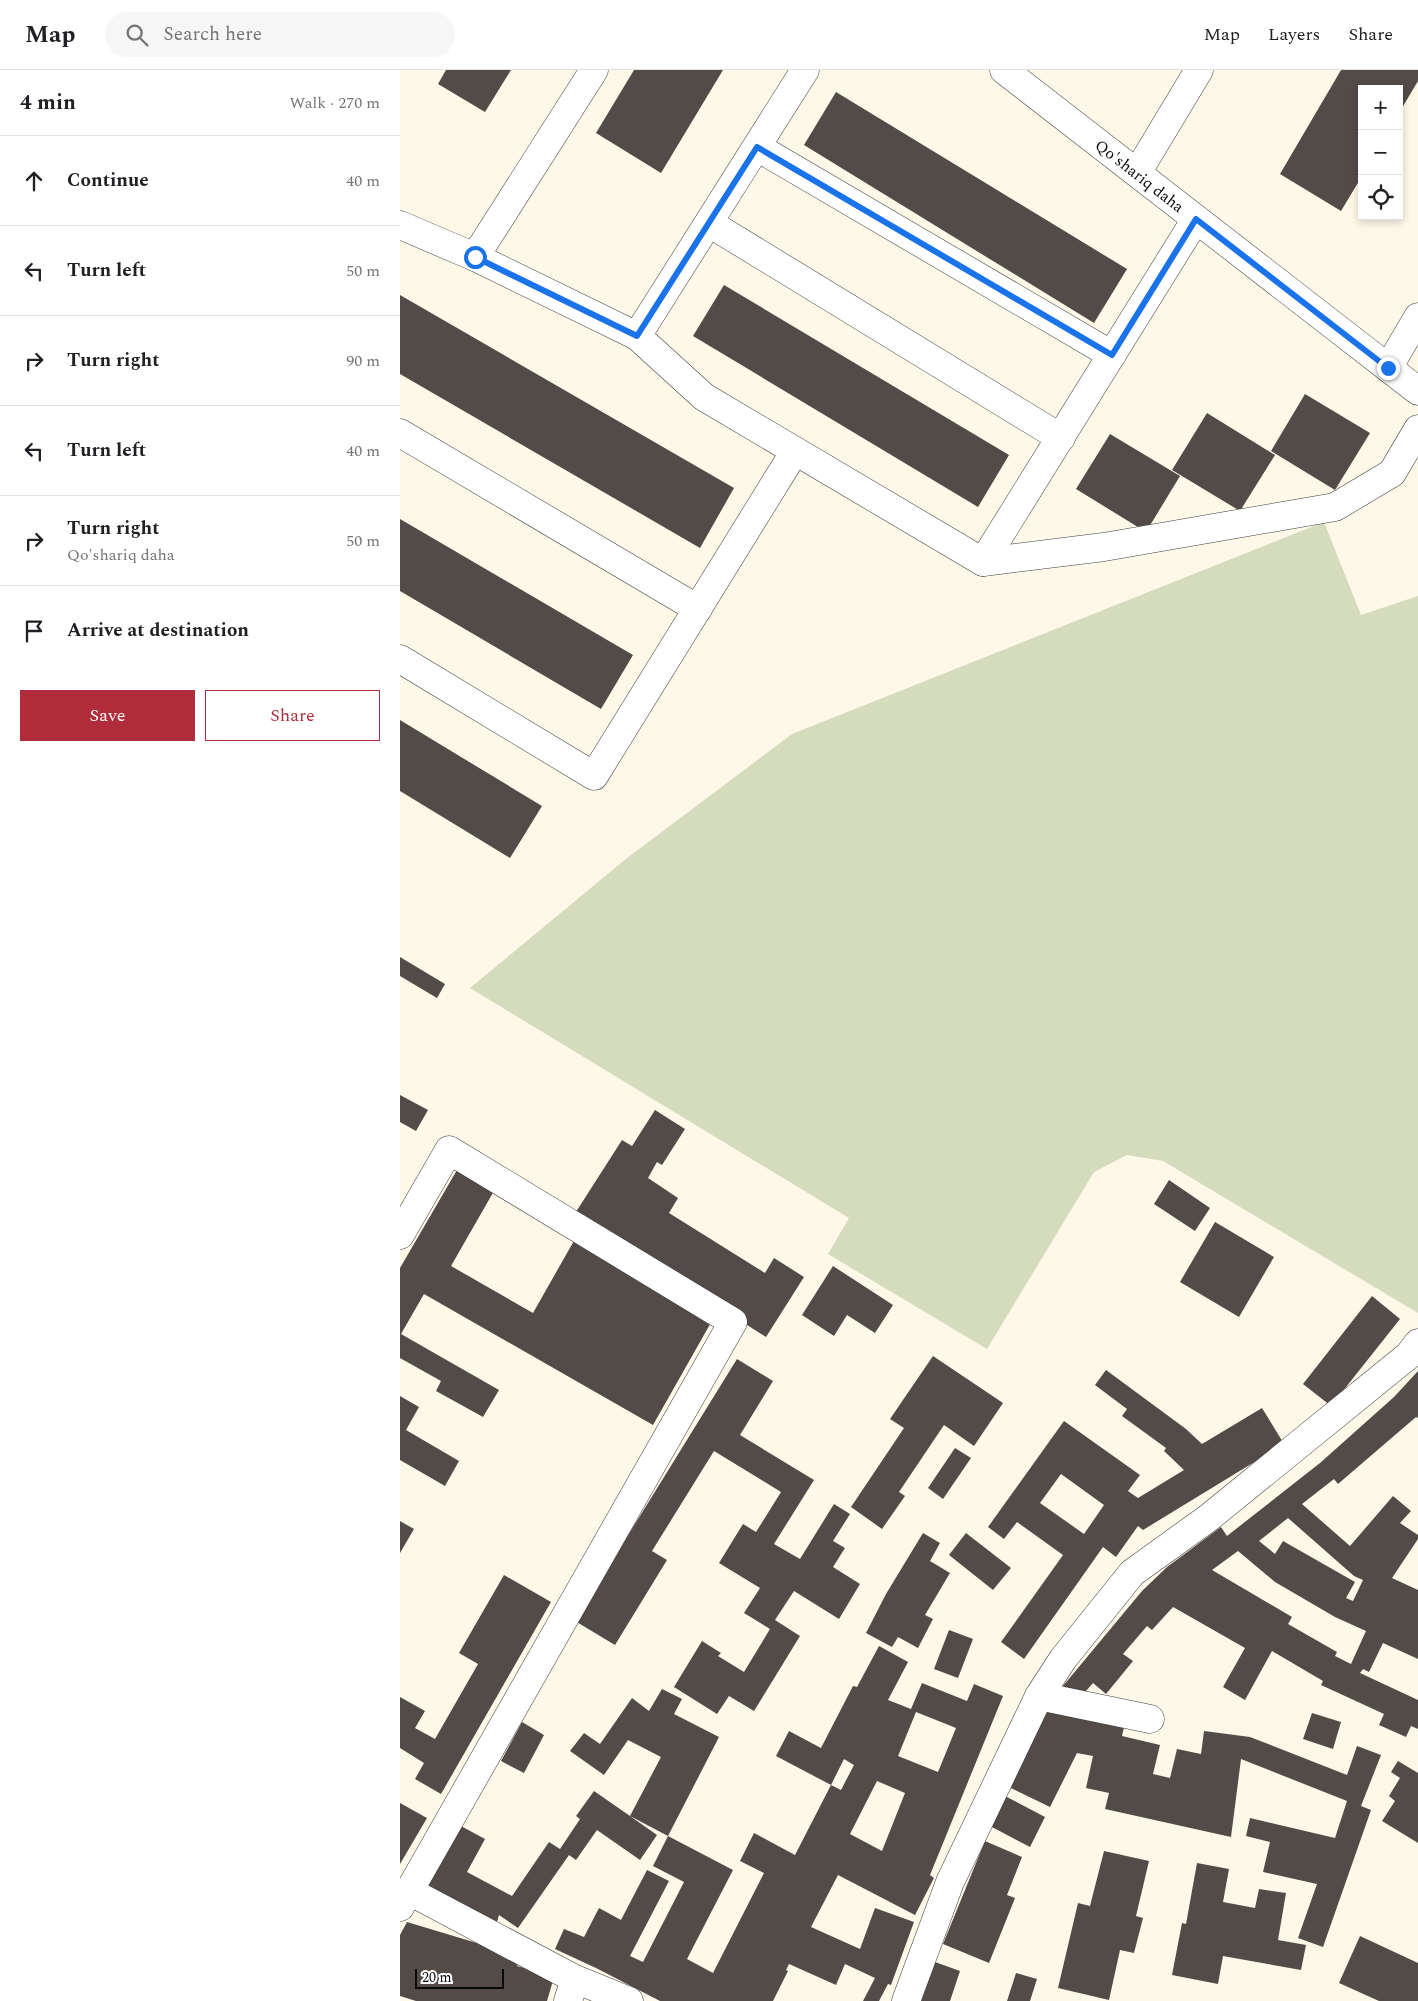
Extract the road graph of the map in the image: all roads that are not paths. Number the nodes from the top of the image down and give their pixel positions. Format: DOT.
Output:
graph roads {
  1 [pos="594,70"];
  2 [pos="805,70"];
  3 [pos="1004,70"];
  4 [pos="1199,70"];
  5 [pos="757,147"];
  6 [pos="1137,173"];
  7 [pos="1196,219"];
  8 [pos="709,223"];
  9 [pos="400,225"];
  10 [pos="475,257"];
  11 [pos="1418,317"];
  12 [pos="637,336"];
  13 [pos="1112,355"];
  14 [pos="1388,368"];
  15 [pos="1418,391"];
  16 [pos="1418,429"];
  17 [pos="400,434"];
  18 [pos="1061,438"];
  19 [pos="795,451"];
  20 [pos="983,562"];
  21 [pos="698,609"];
  22 [pos="400,659"];
  23 [pos="400,1236"];
  24 [pos="1418,1343"];
  25 [pos="1039,1696"];
  26 [pos="1150,1719"];
  27 [pos="404,1899"];
  28 [pos="571,1990"];
  29 [pos="629,2001"];
  30 [pos="906,2001"];
  1 -- 10 [label="street"];
  2 -- 5 [label="street"];
  3 -- 6 [label="street, Qo'shariq daha"];
  4 -- 6 [label="street"];
  5 -- 8 [label="street"];
  5 -- 13 [label="street"];
  6 -- 7 [label="street, Qo'shariq daha"];
  7 -- 13 [label="street"];
  7 -- 14 [label="street, Qo'shariq daha"];
  8 -- 12 [label="street"];
  8 -- 18 [label="street"];
  9 -- 10 [label="street"];
  10 -- 12 [label="street"];
  11 -- 14 [label="street"];
  12 -- 19 [label="street"];
  13 -- 18 [label="street"];
  14 -- 15 [label="street, Qo'shariq daha"];
  16 -- 20 [label="street"];
  17 -- 21 [label="street"];
  18 -- 20 [label="street"];
  19 -- 20 [label="street"];
  19 -- 21 [label="street"];
  21 -- 22 [label="street"];
  23 -- 27 [label="street"];
  24 -- 25 [label="street"];
  25 -- 26 [label="street"];
  25 -- 30 [label="street"];
  27 -- 28 [label="street"];
  28 -- 29 [label="street"];
}
